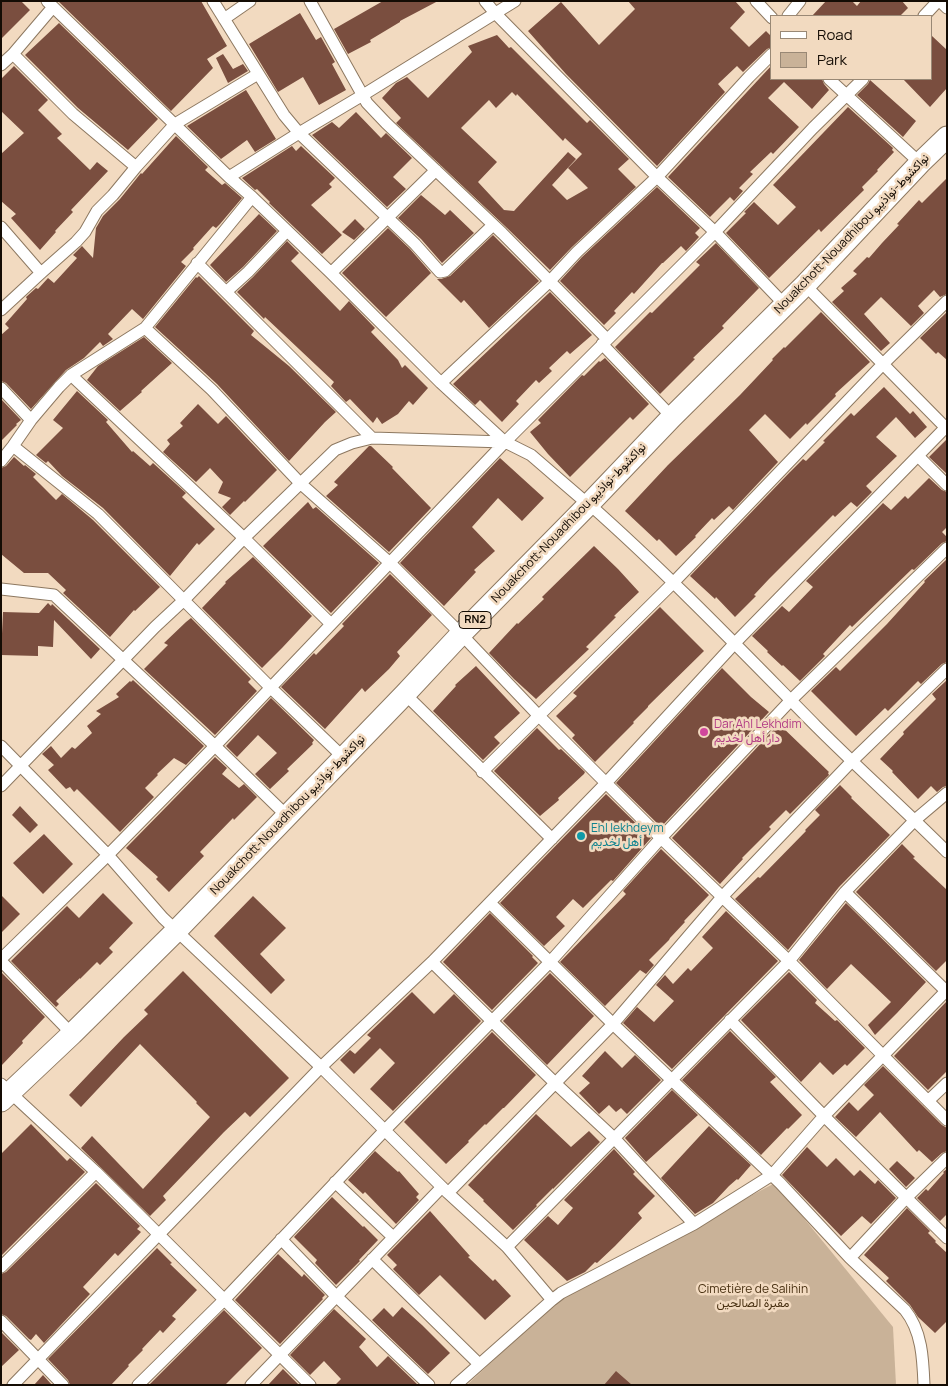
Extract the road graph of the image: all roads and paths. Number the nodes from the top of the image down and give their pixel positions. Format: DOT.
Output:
graph roads {
  1 [pos="213,1"];
  2 [pos="250,1"];
  3 [pos="485,1"];
  4 [pos="515,1"];
  5 [pos="756,1"];
  6 [pos="800,1"];
  7 [pos="939,1"];
  8 [pos="313,2"];
  9 [pos="50,4"];
  10 [pos="947,8"];
  11 [pos="495,13"];
  12 [pos="789,15"];
  13 [pos="925,15"];
  14 [pos="770,16"];
  15 [pos="224,19"];
  16 [pos="13,54"];
  17 [pos="770,56"];
  18 [pos="1,65"];
  19 [pos="258,74"];
  20 [pos="830,80"];
  21 [pos="862,80"];
  22 [pos="363,95"];
  23 [pos="846,96"];
  24 [pos="175,124"];
  25 [pos="298,133"];
  26 [pos="947,138"];
  27 [pos="920,163"];
  28 [pos="136,168"];
  29 [pos="436,170"];
  30 [pos="229,177"];
  31 [pos="657,177"];
  32 [pos="252,197"];
  33 [pos="386,218"];
  34 [pos="493,225"];
  35 [pos="287,231"];
  36 [pos="715,232"];
  37 [pos="4,235"];
  38 [pos="197,263"];
  39 [pos="41,273"];
  40 [pos="331,273"];
  41 [pos="550,282"];
  42 [pos="805,285"];
  43 [pos="226,292"];
  44 [pos="947,301"];
  45 [pos="784,304"];
  46 [pos="1,310"];
  47 [pos="145,328"];
  48 [pos="605,342"];
  49 [pos="883,364"];
  50 [pos="72,375"];
  51 [pos="441,383"];
  52 [pos="1,388"];
  53 [pos="672,417"];
  54 [pos="31,420"];
  55 [pos="946,427"];
  56 [pos="372,438"];
  57 [pos="505,442"];
  58 [pos="13,446"];
  59 [pos="918,456"];
  60 [pos="1,461"];
  61 [pos="300,483"];
  62 [pos="947,485"];
  63 [pos="590,504"];
  64 [pos="244,538"];
  65 [pos="947,548"];
  66 [pos="389,562"];
  67 [pos="673,583"];
  68 [pos="2,588"];
  69 [pos="184,600"];
  70 [pos="331,624"];
  71 [pos="461,634"];
  72 [pos="735,643"];
  73 [pos="123,659"];
  74 [pos="947,669"];
  75 [pos="272,688"];
  76 [pos="405,694"];
  77 [pos="791,700"];
  78 [pos="539,716"];
  79 [pos="1,746"];
  80 [pos="215,746"];
  81 [pos="343,757"];
  82 [pos="852,761"];
  83 [pos="20,766"];
  84 [pos="482,772"];
  85 [pos="606,783"];
  86 [pos="1,786"];
  87 [pos="947,793"];
  88 [pos="287,816"];
  89 [pos="915,820"];
  90 [pos="661,838"];
  91 [pos="552,839"];
  92 [pos="947,852"];
  93 [pos="108,855"];
  94 [pos="845,892"];
  95 [pos="722,897"];
  96 [pos="490,903"];
  97 [pos="176,931"];
  98 [pos="1,960"];
  99 [pos="789,961"];
  100 [pos="432,962"];
  101 [pos="550,962"];
  102 [pos="946,990"];
  103 [pos="730,1020"];
  104 [pos="492,1021"];
  105 [pos="613,1024"];
  106 [pos="72,1034"];
  107 [pos="882,1056"];
  108 [pos="321,1067"];
  109 [pos="672,1079"];
  110 [pos="555,1083"];
  111 [pos="947,1083"];
  112 [pos="4,1092"];
  113 [pos="928,1101"];
  114 [pos="824,1116"];
  115 [pos="947,1120"];
  116 [pos="385,1130"];
  117 [pos="614,1138"];
  118 [pos="947,1158"];
  119 [pos="96,1172"];
  120 [pos="772,1174"];
  121 [pos="335,1182"];
  122 [pos="445,1190"];
  123 [pos="906,1198"];
  124 [pos="694,1224"];
  125 [pos="159,1235"];
  126 [pos="393,1237"];
  127 [pos="947,1238"];
  128 [pos="281,1239"];
  129 [pos="506,1248"];
  130 [pos="850,1258"];
  131 [pos="372,1259"];
  132 [pos="1,1267"];
  133 [pos="336,1296"];
  134 [pos="224,1300"];
  135 [pos="552,1300"];
  136 [pos="1,1321"];
  137 [pos="280,1355"];
  138 [pos="38,1360"];
  139 [pos="479,1364"];
  140 [pos="13,1385"];
  141 [pos="64,1385"];
  142 [pos="138,1385"];
  143 [pos="251,1385"];
  144 [pos="310,1385"];
  145 [pos="429,1385"];
  146 [pos="456,1385"];
  147 [pos="924,1385"];
  1 -- 15 [label="street"];
  2 -- 15 [label="street"];
  3 -- 11 [label="street"];
  4 -- 11 [label="street"];
  5 -- 14 [label="street"];
  6 -- 12 [label="street"];
  7 -- 10 [label="street"];
  7 -- 13 [label="street"];
  8 -- 22 [label="street"];
  9 -- 16 [label="street"];
  9 -- 24 [label="street"];
  11 -- 22 [label="street"];
  11 -- 31 [label="street"];
  15 -- 19 [label="street"];
  16 -- 18 [label="street"];
  16 -- 28 [label="street"];
  17 -- 31 [label="street"];
  19 -- 24 [label="street"];
  19 -- 25 [label="street"];
  20 -- 23 [label="street"];
  21 -- 23 [label="street"];
  22 -- 25 [label="street"];
  22 -- 29 [label="street"];
  23 -- 27 [label="street"];
  23 -- 36 [label="street"];
  24 -- 28 [label="street"];
  24 -- 30 [label="street"];
  25 -- 30 [label="street"];
  25 -- 33 [label="street"];
  26 -- 27 [label="highway, Nouakchott-Nouadhibou نواكشوط-نواذيبو / RN2"];
  27 -- 42 [label="highway, Nouakchott-Nouadhibou نواكشوط-نواذيبو / RN2"];
  28 -- 39 [label="street"];
  29 -- 33 [label="street"];
  29 -- 34 [label="street"];
  30 -- 32 [label="street"];
  31 -- 36 [label="street"];
  31 -- 41 [label="street"];
  32 -- 35 [label="street"];
  32 -- 38 [label="street"];
  33 -- 34 [label="street"];
  33 -- 40 [label="street"];
  34 -- 41 [label="street"];
  35 -- 40 [label="street"];
  35 -- 43 [label="street"];
  36 -- 45 [label="street"];
  36 -- 48 [label="street"];
  37 -- 39 [label="street"];
  38 -- 43 [label="street"];
  38 -- 47 [label="street"];
  39 -- 46 [label="street"];
  40 -- 51 [label="street"];
  41 -- 48 [label="street"];
  41 -- 51 [label="street"];
  42 -- 45 [label="highway, Nouakchott-Nouadhibou نواكشوط-نواذيبو / RN2"];
  42 -- 49 [label="street"];
  43 -- 56 [label="street"];
  44 -- 49 [label="street"];
  45 -- 53 [label="highway, Nouakchott-Nouadhibou نواكشوط-نواذيبو / RN2"];
  47 -- 50 [label="street"];
  47 -- 61 [label="street"];
  48 -- 53 [label="street"];
  48 -- 57 [label="street"];
  49 -- 55 [label="street"];
  49 -- 67 [label="street"];
  50 -- 54 [label="street"];
  50 -- 64 [label="street"];
  51 -- 57 [label="street"];
  52 -- 54 [label="street"];
  53 -- 63 [label="highway, Nouakchott-Nouadhibou نواكشوط-نواذيبو / RN2"];
  54 -- 58 [label="street"];
  55 -- 59 [label="street"];
  56 -- 57 [label="street"];
  56 -- 61 [label="street"];
  57 -- 63 [label="street"];
  57 -- 66 [label="street"];
  58 -- 60 [label="street"];
  58 -- 69 [label="street"];
  59 -- 62 [label="street"];
  59 -- 72 [label="street"];
  61 -- 64 [label="street"];
  61 -- 66 [label="street"];
  63 -- 67 [label="street"];
  63 -- 71 [label="highway, Nouakchott-Nouadhibou نواكشوط-نواذيبو / RN2"];
  64 -- 69 [label="street"];
  64 -- 70 [label="street"];
  65 -- 77 [label="street"];
  66 -- 70 [label="street"];
  66 -- 71 [label="street"];
  67 -- 72 [label="street"];
  67 -- 78 [label="street"];
  68 -- 73 [label="street"];
  69 -- 73 [label="street"];
  69 -- 75 [label="street"];
  70 -- 75 [label="street"];
  71 -- 76 [label="highway, Nouakchott-Nouadhibou نواكشوط-نواذيبو / RN2"];
  71 -- 78 [label="street"];
  72 -- 77 [label="street"];
  72 -- 85 [label="street"];
  73 -- 80 [label="street"];
  73 -- 83 [label="street"];
  74 -- 82 [label="street"];
  75 -- 80 [label="street"];
  75 -- 81 [label="street"];
  76 -- 81 [label="highway, Nouakchott-Nouadhibou نواكشوط-نواذيبو / RN2"];
  76 -- 84 [label="street"];
  77 -- 82 [label="street"];
  77 -- 90 [label="street"];
  78 -- 84 [label="street"];
  78 -- 85 [label="street"];
  79 -- 83 [label="street"];
  80 -- 88 [label="street"];
  80 -- 93 [label="street"];
  81 -- 88 [label="highway, Nouakchott-Nouadhibou نواكشوط-نواذيبو / RN2"];
  82 -- 89 [label="street"];
  82 -- 95 [label="street"];
  83 -- 86 [label="street"];
  83 -- 93 [label="street"];
  84 -- 91 [label="street"];
  85 -- 90 [label="street"];
  85 -- 91 [label="street"];
  87 -- 89 [label="street"];
  88 -- 97 [label="highway, Nouakchott-Nouadhibou نواكشوط-نواذيبو / RN2"];
  89 -- 92 [label="street"];
  89 -- 94 [label="street"];
  90 -- 95 [label="street"];
  90 -- 101 [label="street"];
  91 -- 96 [label="street"];
  93 -- 97 [label="street"];
  93 -- 98 [label="street"];
  94 -- 99 [label="street"];
  94 -- 102 [label="street"];
  95 -- 99 [label="street"];
  95 -- 105 [label="street"];
  96 -- 100 [label="street"];
  96 -- 101 [label="street"];
  97 -- 106 [label="highway, Nouakchott-Nouadhibou نواكشوط-نواذيبو / RN2"];
  97 -- 108 [label="street"];
  98 -- 106 [label="street"];
  99 -- 103 [label="street"];
  99 -- 107 [label="street"];
  100 -- 104 [label="street"];
  100 -- 108 [label="street"];
  101 -- 104 [label="street"];
  101 -- 105 [label="street"];
  102 -- 107 [label="street"];
  103 -- 109 [label="street"];
  103 -- 114 [label="street"];
  104 -- 110 [label="street"];
  104 -- 116 [label="street"];
  105 -- 109 [label="street"];
  105 -- 110 [label="street"];
  106 -- 112 [label="highway, Nouakchott-Nouadhibou نواكشوط-نواذيبو / RN2"];
  107 -- 113 [label="street"];
  107 -- 114 [label="street"];
  108 -- 116 [label="street"];
  108 -- 125 [label="street"];
  109 -- 117 [label="street"];
  109 -- 120 [label="street"];
  110 -- 117 [label="street"];
  110 -- 122 [label="street"];
  111 -- 113 [label="street"];
  112 -- 119 [label="street"];
  113 -- 115 [label="street"];
  114 -- 120 [label="street"];
  114 -- 123 [label="street"];
  116 -- 121 [label="street"];
  116 -- 122 [label="street"];
  117 -- 124 [label="street"];
  117 -- 129 [label="street"];
  118 -- 123 [label="street"];
  119 -- 125 [label="street"];
  119 -- 132 [label="street"];
  120 -- 124 [label="street"];
  120 -- 130 [label="street"];
  121 -- 126 [label="street"];
  121 -- 128 [label="street"];
  122 -- 126 [label="street"];
  122 -- 129 [label="street"];
  123 -- 127 [label="street"];
  123 -- 130 [label="street"];
  124 -- 135 [label="street"];
  125 -- 134 [label="street"];
  125 -- 138 [label="street"];
  126 -- 131 [label="street"];
  128 -- 133 [label="street"];
  128 -- 134 [label="street"];
  129 -- 135 [label="street"];
  130 -- 147 [label="street"];
  131 -- 133 [label="street"];
  131 -- 139 [label="street"];
  133 -- 137 [label="street"];
  133 -- 145 [label="street"];
  134 -- 137 [label="street"];
  134 -- 142 [label="street"];
  135 -- 139 [label="street"];
  136 -- 138 [label="street"];
  137 -- 143 [label="street"];
  137 -- 144 [label="street"];
  138 -- 140 [label="street"];
  138 -- 141 [label="street"];
  139 -- 146 [label="street"];
}
